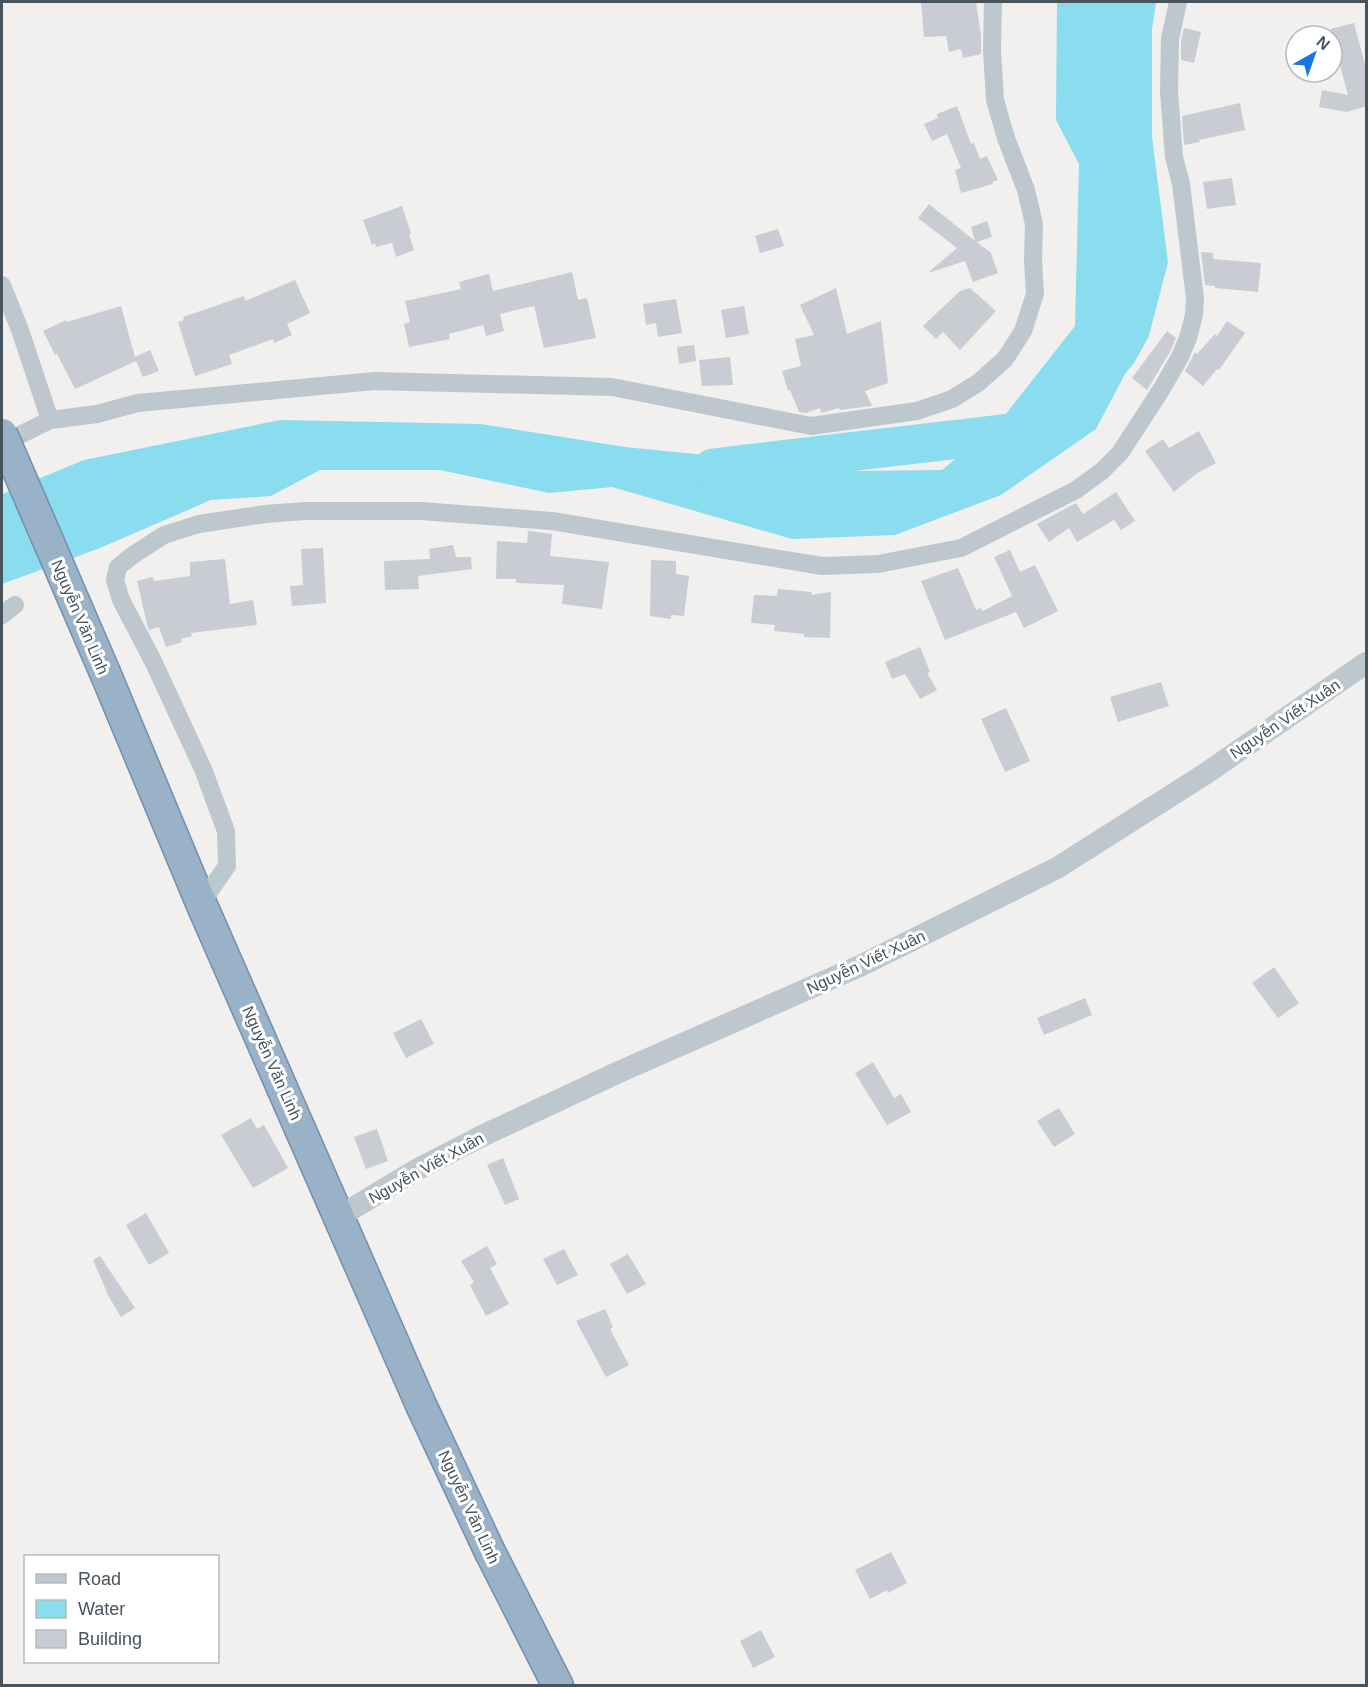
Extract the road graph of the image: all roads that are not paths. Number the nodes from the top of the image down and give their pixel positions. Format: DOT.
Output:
graph roads {
  1 [pos="993,2"];
  2 [pos="1178,2"];
  3 [pos="2,285"];
  4 [pos="50,420"];
  5 [pos="2,434"];
  6 [pos="2,444"];
  7 [pos="1366,663"];
  8 [pos="201,903"];
  9 [pos="339,1216"];
  10 [pos="558,1686"];
  1 -- 4 [label="street"];
  2 -- 8 [label="street"];
  3 -- 4 [label="street"];
  4 -- 6 [label="street"];
  5 -- 8 [label="highway, Nguyễn Văn Linh, bridge"];
  7 -- 9 [label="street, Nguyễn Viết Xuân"];
  8 -- 9 [label="highway, Nguyễn Văn Linh"];
  9 -- 10 [label="highway, Nguyễn Văn Linh"];
}
